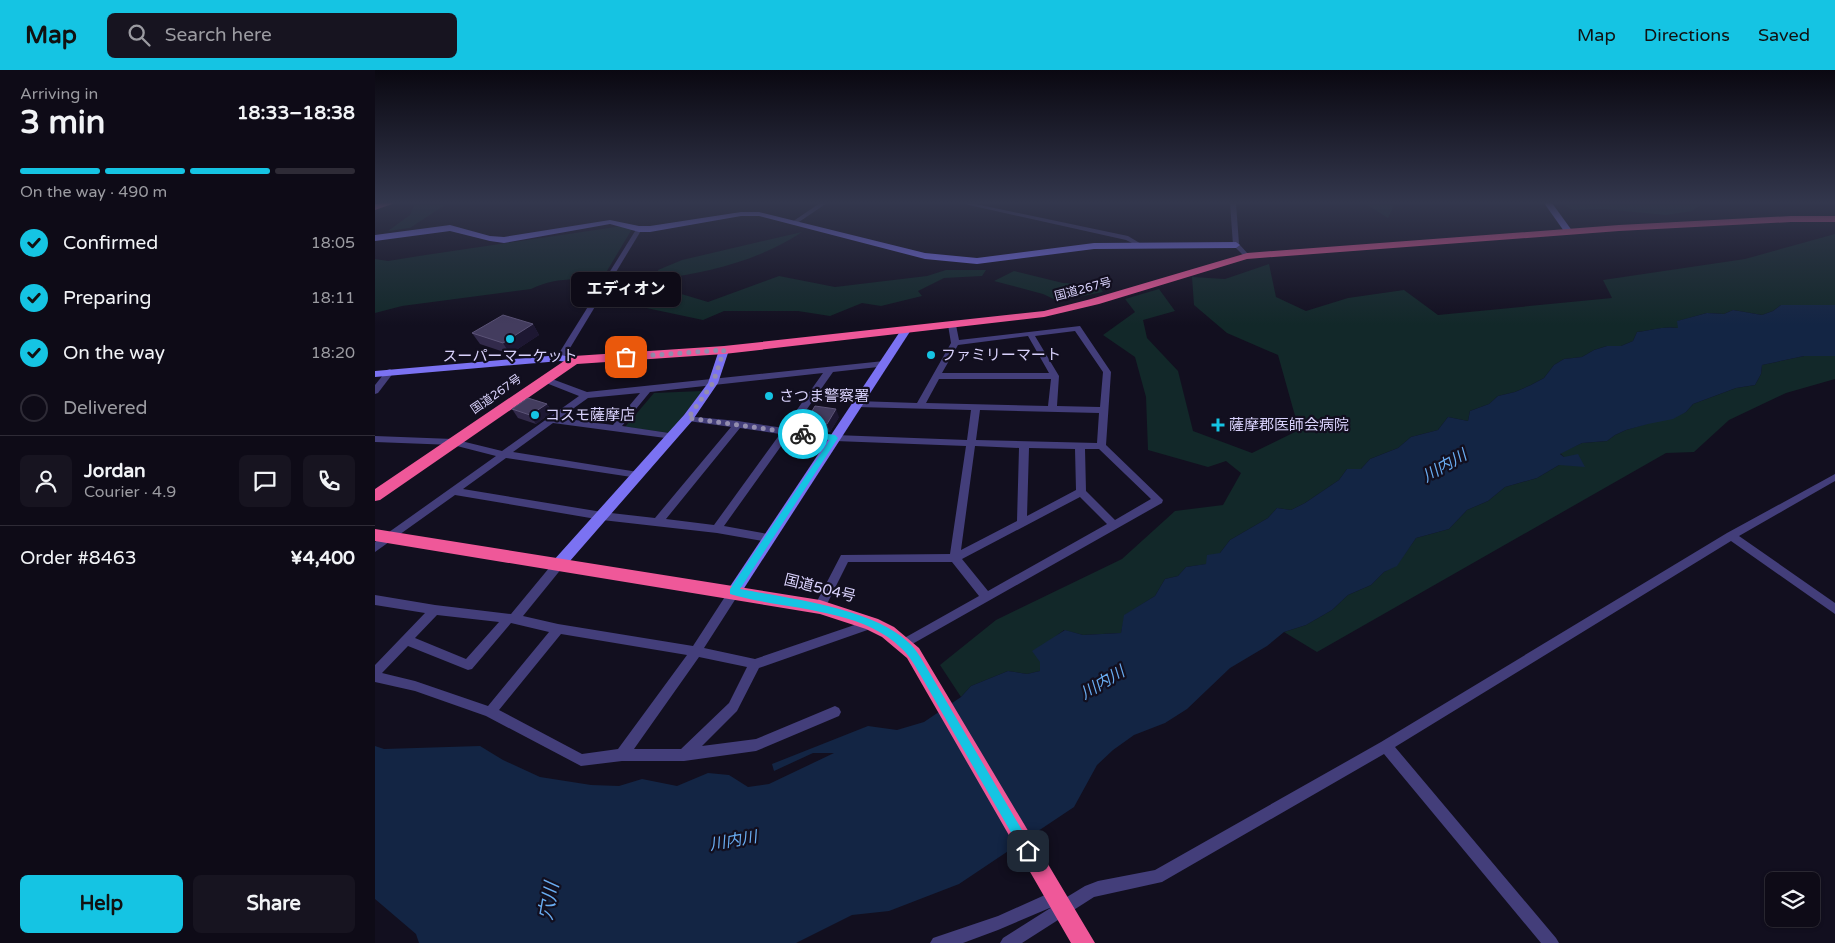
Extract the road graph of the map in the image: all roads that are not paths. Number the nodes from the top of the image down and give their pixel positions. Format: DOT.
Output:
graph roads {
  1 [pos="631,244"];
  2 [pos="876,244"];
  3 [pos="1411,244"];
  4 [pos="1140,245"];
  5 [pos="1236,245"];
  6 [pos="1247,256"];
  7 [pos="952,325"];
  8 [pos="906,330"];
  9 [pos="1031,335"];
  10 [pos="955,343"];
  11 [pos="724,350"];
  12 [pos="567,359"];
  13 [pos="884,364"];
  14 [pos="830,370"];
  15 [pos="390,372"];
  16 [pos="375,374"];
  17 [pos="937,376"];
  18 [pos="1055,376"];
  19 [pos="544,379"];
  20 [pos="713,383"];
  21 [pos="648,388"];
  22 [pos="375,391"];
  23 [pos="586,395"];
  24 [pos="857,404"];
  25 [pos="920,406"];
  26 [pos="976,406"];
  27 [pos="1052,409"];
  28 [pos="1104,410"];
  29 [pos="688,418"];
  30 [pos="550,420"];
  31 [pos="738,424"];
  32 [pos="616,428"];
  33 [pos="786,432"];
  34 [pos="673,436"];
  35 [pos="835,438"];
  36 [pos="375,439"];
  37 [pos="453,442"];
  38 [pos="971,442"];
  39 [pos="1024,445"];
  40 [pos="1080,446"];
  41 [pos="1101,446"];
  42 [pos="502,454"];
  43 [pos="638,475"];
  44 [pos="1835,477"];
  45 [pos="452,491"];
  46 [pos="1081,492"];
  47 [pos="375,496"];
  48 [pos="602,516"];
  49 [pos="657,523"];
  50 [pos="1022,523"];
  51 [pos="1114,526"];
  52 [pos="717,530"];
  53 [pos="383,536"];
  54 [pos="1731,536"];
  55 [pos="769,538"];
  56 [pos="375,548"];
  57 [pos="955,558"];
  58 [pos="558,565"];
  59 [pos="734,592"];
  60 [pos="987,597"];
  61 [pos="375,600"];
  62 [pos="820,607"];
  63 [pos="1835,609"];
  64 [pos="435,610"];
  65 [pos="511,619"];
  66 [pos="872,624"];
  67 [pos="558,629"];
  68 [pos="407,640"];
  69 [pos="903,644"];
  70 [pos="695,651"];
  71 [pos="755,664"];
  72 [pos="375,675"];
  73 [pos="490,712"];
  74 [pos="835,712"];
  75 [pos="1386,746"];
  76 [pos="622,755"];
  77 [pos="684,755"];
  78 [pos="1055,896"];
  79 [pos="938,943"];
  80 [pos="1008,943"];
  81 [pos="1084,943"];
  82 [pos="1551,943"];
  1 -- 12 [label="street"];
  2 -- 4 [label="street"];
  3 -- 6 [label="highway, 国道267号"];
  4 -- 5 [label="street"];
  5 -- 6 [label="street"];
  6 -- 7 [label="highway, 国道267号"];
  7 -- 8 [label="highway, 国道267号"];
  7 -- 10 [label="street"];
  8 -- 11 [label="highway, 国道267号"];
  8 -- 13 [label="street"];
  9 -- 10 [label="street"];
  9 -- 18 [label="street"];
  9 -- 28 [label="street"];
  10 -- 17 [label="street"];
  11 -- 12 [label="highway, 国道267号"];
  11 -- 20 [label="street"];
  12 -- 15 [label="street"];
  12 -- 19 [label="highway, 国道267号"];
  13 -- 14 [label="street"];
  13 -- 24 [label="street"];
  14 -- 20 [label="street"];
  14 -- 33 [label="street"];
  15 -- 16 [label="street"];
  15 -- 22 [label="street"];
  17 -- 18 [label="street"];
  17 -- 25 [label="street"];
  18 -- 27 [label="street"];
  19 -- 23 [label="street"];
  19 -- 37 [label="highway, 国道267号"];
  20 -- 21 [label="street"];
  20 -- 29 [label="street"];
  21 -- 23 [label="street"];
  21 -- 32 [label="street"];
  23 -- 30 [label="street"];
  24 -- 25 [label="street"];
  24 -- 35 [label="street"];
  25 -- 26 [label="street"];
  26 -- 27 [label="street"];
  26 -- 38 [label="street"];
  27 -- 28 [label="street"];
  28 -- 41 [label="street"];
  29 -- 31 [label="street"];
  29 -- 34 [label="street"];
  30 -- 32 [label="street"];
  30 -- 42 [label="street"];
  31 -- 33 [label="street"];
  31 -- 49 [label="street"];
  32 -- 34 [label="street"];
  33 -- 35 [label="street"];
  33 -- 52 [label="street"];
  34 -- 43 [label="street"];
  35 -- 38 [label="street"];
  35 -- 55 [label="street"];
  36 -- 37 [label="street"];
  37 -- 42 [label="street"];
  37 -- 47 [label="highway, 国道267号"];
  38 -- 39 [label="street"];
  38 -- 57 [label="street"];
  39 -- 40 [label="street"];
  39 -- 50 [label="street"];
  40 -- 41 [label="street"];
  40 -- 46 [label="street"];
  41 -- 51 [label="street"];
  42 -- 43 [label="street"];
  42 -- 45 [label="street"];
  43 -- 48 [label="street"];
  44 -- 54 [label="street"];
  45 -- 48 [label="street"];
  45 -- 53 [label="street"];
  46 -- 50 [label="street"];
  46 -- 51 [label="street"];
  48 -- 49 [label="street"];
  48 -- 58 [label="street"];
  49 -- 52 [label="street"];
  50 -- 57 [label="street"];
  51 -- 60 [label="street"];
  52 -- 55 [label="street"];
  53 -- 56 [label="street"];
  53 -- 58 [label="highway, 国道504号"];
  54 -- 63 [label="street"];
  54 -- 75 [label="street"];
  55 -- 59 [label="street"];
  57 -- 60 [label="street"];
  57 -- 62 [label="street"];
  58 -- 59 [label="highway, 国道504号"];
  58 -- 65 [label="street"];
  59 -- 62 [label="highway, 国道504号"];
  59 -- 70 [label="street"];
  60 -- 69 [label="street"];
  61 -- 64 [label="street"];
  62 -- 66 [label="highway, 国道504号"];
  64 -- 65 [label="street"];
  64 -- 68 [label="street"];
  65 -- 67 [label="street"];
  65 -- 68 [label="street"];
  66 -- 69 [label="highway, 国道504号"];
  66 -- 71 [label="street"];
  67 -- 70 [label="street"];
  67 -- 73 [label="street"];
  68 -- 72 [label="street"];
  69 -- 78 [label="highway, 国道504号"];
  70 -- 71 [label="street"];
  70 -- 76 [label="street"];
  71 -- 77 [label="street"];
  72 -- 73 [label="street"];
  73 -- 76 [label="street"];
  74 -- 77 [label="street"];
  75 -- 78 [label="street"];
  75 -- 82 [label="street"];
  76 -- 77 [label="street"];
  78 -- 79 [label="street"];
  78 -- 80 [label="street"];
  78 -- 81 [label="highway, 国道504号"];
}
